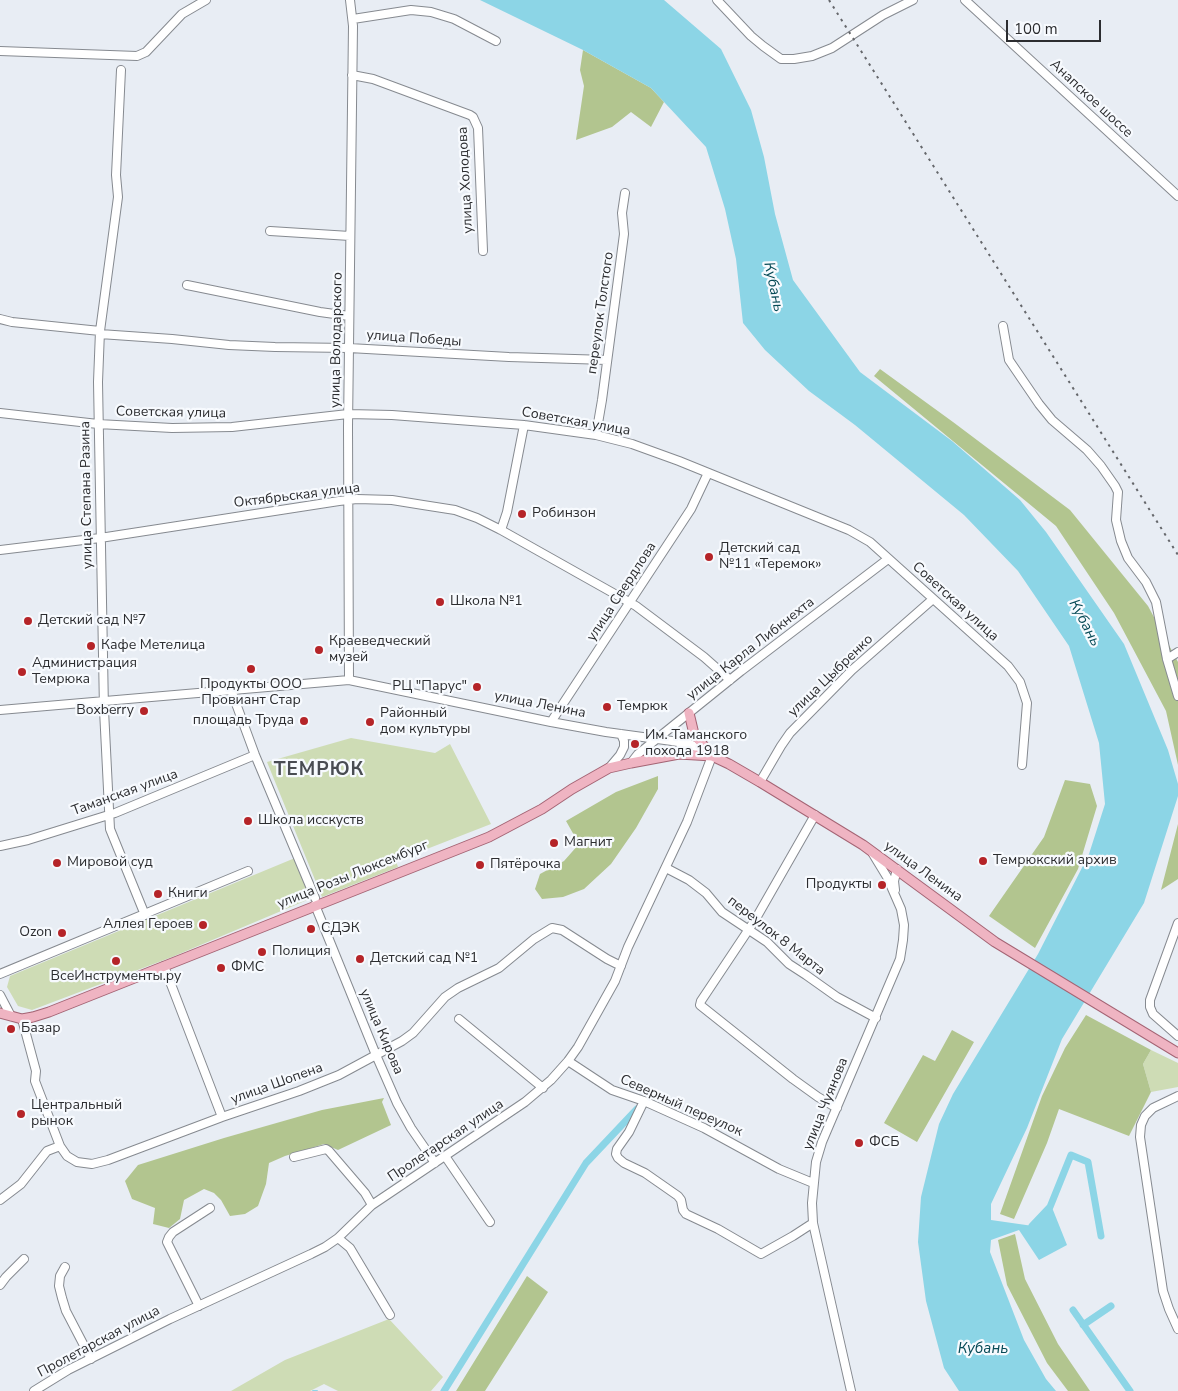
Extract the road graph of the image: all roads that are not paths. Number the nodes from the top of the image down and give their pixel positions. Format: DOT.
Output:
graph roads {
  1 [pos="206,0"];
  2 [pos="350,0"];
  3 [pos="717,0"];
  4 [pos="913,0"];
  5 [pos="965,0"];
  6 [pos="353,19"];
  7 [pos="496,41"];
  8 [pos="0,51"];
  9 [pos="121,70"];
  10 [pos="352,74"];
  11 [pos="625,193"];
  12 [pos="1178,196"];
  13 [pos="270,231"];
  14 [pos="350,236"];
  15 [pos="483,251"];
  16 [pos="187,285"];
  17 [pos="350,316"];
  18 [pos="0,319"];
  19 [pos="1003,326"];
  20 [pos="100,333"];
  21 [pos="349,348"];
  22 [pos="607,360"];
  23 [pos="0,413"];
  24 [pos="348,414"];
  25 [pos="98,424"];
  26 [pos="524,424"];
  27 [pos="596,435"];
  28 [pos="708,473"];
  29 [pos="348,500"];
  30 [pos="501,530"];
  31 [pos="100,538"];
  32 [pos="0,550"];
  33 [pos="888,559"];
  34 [pos="933,599"];
  35 [pos="630,602"];
  36 [pos="1178,652"];
  37 [pos="1167,659"];
  38 [pos="349,680"];
  39 [pos="730,680"];
  40 [pos="231,690"];
  41 [pos="1178,696"];
  42 [pos="104,701"];
  43 [pos="0,710"];
  44 [pos="689,713"];
  45 [pos="551,722"];
  46 [pos="621,734"];
  47 [pos="657,739"];
  48 [pos="255,755"];
  49 [pos="712,756"];
  50 [pos="631,763"];
  51 [pos="1022,766"];
  52 [pos="610,768"];
  53 [pos="760,782"];
  54 [pos="108,815"];
  55 [pos="815,815"];
  56 [pos="0,846"];
  57 [pos="872,852"];
  58 [pos="666,868"];
  59 [pos="896,869"];
  60 [pos="248,871"];
  61 [pos="895,892"];
  62 [pos="315,901"];
  63 [pos="145,915"];
  64 [pos="1178,924"];
  65 [pos="748,929"];
  66 [pos="164,966"];
  67 [pos="621,966"];
  68 [pos="0,974"];
  69 [pos="0,994"];
  70 [pos="0,1014"];
  71 [pos="10,1016"];
  72 [pos="876,1018"];
  73 [pos="22,1019"];
  74 [pos="459,1019"];
  75 [pos="1178,1036"];
  76 [pos="1178,1053"];
  77 [pos="376,1055"];
  78 [pos="568,1061"];
  79 [pos="543,1088"];
  80 [pos="1178,1096"];
  81 [pos="644,1101"];
  82 [pos="837,1108"];
  83 [pos="222,1117"];
  84 [pos="60,1146"];
  85 [pos="445,1156"];
  86 [pos="294,1157"];
  87 [pos="435,1163"];
  88 [pos="813,1183"];
  89 [pos="0,1200"];
  90 [pos="372,1205"];
  91 [pos="210,1208"];
  92 [pos="490,1222"];
  93 [pos="812,1222"];
  94 [pos="338,1238"];
  95 [pos="24,1259"];
  96 [pos="65,1267"];
  97 [pos="0,1286"];
  98 [pos="199,1306"];
  99 [pos="390,1315"];
  100 [pos="1178,1329"];
  101 [pos="90,1359"];
  102 [pos="34,1391"];
  103 [pos="851,1391"];
  1 -- 8 [label="street"];
  2 -- 6 [label="street, улица Володарского"];
  3 -- 4 [label="street"];
  5 -- 12 [label="street, Анапское шоссе"];
  6 -- 7 [label="street"];
  6 -- 10 [label="street, улица Володарского"];
  9 -- 20 [label="street, улица Степана Разина"];
  10 -- 14 [label="street, улица Володарского"];
  10 -- 15 [label="street, улица Холодова"];
  11 -- 22 [label="street, переулок Толстого"];
  13 -- 14 [label="street"];
  14 -- 17 [label="street, улица Володарского"];
  16 -- 17 [label="street"];
  17 -- 21 [label="street, улица Володарского"];
  18 -- 20 [label="street, улица Победы"];
  19 -- 37 [label="street"];
  20 -- 21 [label="street, улица Победы"];
  20 -- 25 [label="street, улица Степана Разина"];
  21 -- 22 [label="street, улица Победы"];
  21 -- 24 [label="street, улица Володарского"];
  22 -- 27 [label="street, переулок Толстого"];
  23 -- 25 [label="street, Советская улица"];
  24 -- 25 [label="street, Советская улица"];
  24 -- 26 [label="street, Советская улица"];
  24 -- 29 [label="street, улица Володарского"];
  25 -- 31 [label="street, улица Степана Разина"];
  26 -- 27 [label="street, Советская улица"];
  26 -- 30 [label="street"];
  27 -- 28 [label="street, Советская улица"];
  28 -- 33 [label="street, Советская улица"];
  28 -- 35 [label="street, улица Свердлова"];
  29 -- 30 [label="street, Октябрьская улица"];
  29 -- 31 [label="street, Октябрьская улица"];
  29 -- 38 [label="street, улица Володарского"];
  30 -- 35 [label="street, Октябрьская улица"];
  31 -- 32 [label="street, Октябрьская улица"];
  31 -- 42 [label="street, улица Степана Разина"];
  33 -- 34 [label="street, Советская улица"];
  33 -- 39 [label="street, улица Карла Либкнехта"];
  34 -- 51 [label="street, Советская улица"];
  34 -- 53 [label="street, улица Цыбренко"];
  35 -- 39 [label="street, Октябрьская улица"];
  35 -- 45 [label="street, улица Свердлова"];
  36 -- 37 [label="street"];
  37 -- 41 [label="street"];
  38 -- 40 [label="street, улица Ленина"];
  38 -- 45 [label="street, улица Ленина"];
  39 -- 44 [label="street, улица Карла Либкнехта"];
  40 -- 42 [label="street, улица Ленина"];
  40 -- 48 [label="street, улица Кирова"];
  42 -- 43 [label="street, улица Ленина"];
  42 -- 54 [label="street, улица Степана Разина"];
  44 -- 47 [label="street, улица Карла Либкнехта"];
  44 -- 49 [label="main road"];
  45 -- 46 [label="street, улица Ленина"];
  46 -- 47 [label="street, улица Ленина"];
  46 -- 52 [label="street"];
  47 -- 49 [label="street, улица Ленина"];
  47 -- 50 [label="street, улица Карла Либкнехта"];
  48 -- 54 [label="street, Таманская улица"];
  48 -- 62 [label="street, улица Кирова"];
  49 -- 50 [label="main road, улица Розы Люксембург"];
  49 -- 53 [label="main road, улица Ленина"];
  49 -- 58 [label="street, Пролетарская улица"];
  50 -- 52 [label="main road, улица Розы Люксембург"];
  52 -- 62 [label="main road, улица Розы Люксембург"];
  53 -- 55 [label="main road, улица Ленина"];
  54 -- 56 [label="street, Таманская улица"];
  54 -- 63 [label="street, улица Степана Разина"];
  55 -- 57 [label="main road, улица Ленина"];
  55 -- 65 [label="street"];
  57 -- 59 [label="main road, улица Ленина"];
  57 -- 61 [label="street, улица Чуянова"];
  58 -- 65 [label="street, переулок 8 Марта"];
  58 -- 67 [label="street, Пролетарская улица"];
  59 -- 61 [label="street, улица Чуянова"];
  59 -- 76 [label="main road, улица Ленина"];
  60 -- 63 [label="street"];
  61 -- 72 [label="street, улица Чуянова"];
  62 -- 66 [label="main road, улица Розы Люксембург"];
  62 -- 77 [label="street, улица Кирова"];
  63 -- 68 [label="street"];
  64 -- 75 [label="street"];
  65 -- 72 [label="street, переулок 8 Марта"];
  65 -- 82 [label="street"];
  66 -- 73 [label="main road, улица Розы Люксембург"];
  66 -- 83 [label="street"];
  67 -- 77 [label="street, улица Шопена"];
  67 -- 78 [label="street, Пролетарская улица"];
  69 -- 71 [label="street"];
  70 -- 71 [label="main road, улица Розы Люксембург"];
  71 -- 73 [label="main road, улица Розы Люксембург"];
  72 -- 82 [label="street, улица Чуянова"];
  73 -- 84 [label="street"];
  74 -- 79 [label="street"];
  77 -- 83 [label="street, улица Шопена"];
  77 -- 87 [label="street, улица Кирова"];
  78 -- 79 [label="street, Пролетарская улица"];
  78 -- 81 [label="street, Северный переулок"];
  79 -- 85 [label="street, Пролетарская улица"];
  80 -- 100 [label="street"];
  81 -- 88 [label="street, Северный переулок"];
  81 -- 93 [label="street"];
  82 -- 88 [label="street, улица Чуянова"];
  83 -- 84 [label="street, улица Шопена"];
  84 -- 89 [label="street"];
  85 -- 87 [label="street, Пролетарская улица"];
  85 -- 92 [label="street"];
  86 -- 90 [label="street"];
  87 -- 90 [label="street, Пролетарская улица"];
  88 -- 93 [label="street, улица Чуянова"];
  90 -- 94 [label="street, Пролетарская улица"];
  91 -- 98 [label="street"];
  93 -- 103 [label="street, улица Чуянова"];
  94 -- 98 [label="street, Пролетарская улица"];
  94 -- 99 [label="street"];
  95 -- 97 [label="street"];
  96 -- 101 [label="street"];
  98 -- 101 [label="street, Пролетарская улица"];
  101 -- 102 [label="street, Пролетарская улица"];
}
